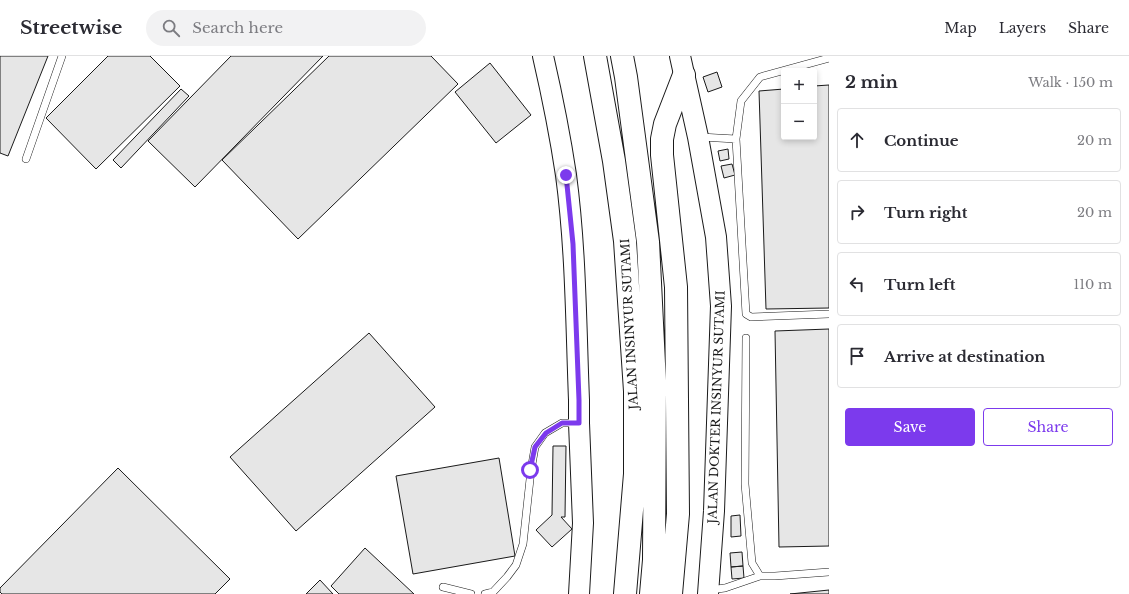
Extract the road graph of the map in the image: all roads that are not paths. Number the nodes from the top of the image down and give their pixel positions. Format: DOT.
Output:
graph roads {
  1 [pos="62,56"];
  2 [pos="543,56"];
  3 [pos="595,56"];
  4 [pos="622,56"];
  5 [pos="829,58"];
  6 [pos="682,61"];
  7 [pos="698,137"];
  8 [pos="736,139"];
  9 [pos="26,160"];
  10 [pos="829,314"];
  11 [pos="746,338"];
  12 [pos="579,423"];
  13 [pos="829,572"];
  14 [pos="760,576"];
  15 [pos="443,587"];
  16 [pos="708,592"];
  17 [pos="471,594"];
  18 [pos="485,594"];
  19 [pos="579,594"];
  20 [pos="625,594"];
  21 [pos="651,594"];
  22 [pos="671,594"];
  1 -- 9 [label="lane"];
  2 -- 12 [label="street"];
  3 -- 20 [label="highway, JALAN INSINYUR SUTAMI"];
  4 -- 21 [label="highway, JALAN INSINYUR SUTAMI"];
  5 -- 8 [label="lane"];
  6 -- 7 [label="street, JALAN DOKTER INSINYUR SUTAMI"];
  6 -- 22 [label="highway"];
  7 -- 8 [label="lane"];
  7 -- 16 [label="street, JALAN DOKTER INSINYUR SUTAMI"];
  8 -- 10 [label="lane"];
  11 -- 14 [label="lane"];
  12 -- 18 [label="lane"];
  12 -- 19 [label="street"];
  13 -- 14 [label="lane"];
  14 -- 16 [label="lane"];
  15 -- 17 [label="lane"];
}
